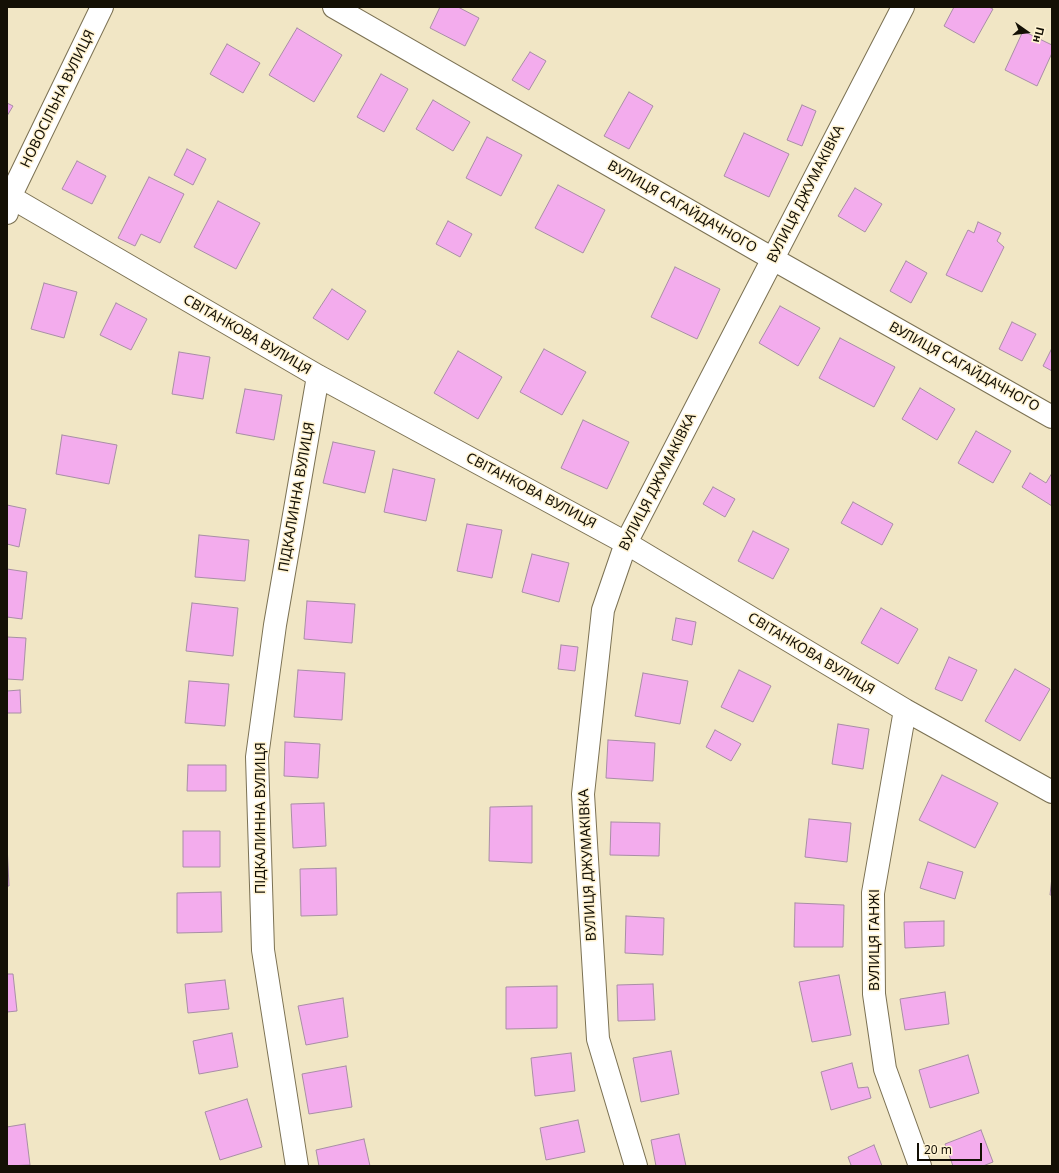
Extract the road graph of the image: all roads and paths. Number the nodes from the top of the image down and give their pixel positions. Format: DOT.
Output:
graph roads {
  1 [pos="102,7"];
  2 [pos="334,7"];
  3 [pos="903,7"];
  4 [pos="8,202"];
  5 [pos="773,259"];
  6 [pos="318,376"];
  7 [pos="1052,416"];
  8 [pos="626,543"];
  9 [pos="905,710"];
  10 [pos="1052,792"];
  11 [pos="297,1166"];
  12 [pos="636,1166"];
  13 [pos="920,1166"];
  1 -- 4 [label="street, НОВОСІЛЬНА ВУЛИЦЯ"];
  2 -- 5 [label="street, ВУЛИЦЯ САГАЙДАЧНОГО"];
  3 -- 5 [label="street, ВУЛИЦЯ ДЖУМАКІВКА"];
  4 -- 6 [label="street, СВІТАНКОВА ВУЛИЦЯ"];
  5 -- 7 [label="street, ВУЛИЦЯ САГАЙДАЧНОГО"];
  5 -- 8 [label="street, ВУЛИЦЯ ДЖУМАКІВКА"];
  6 -- 8 [label="street, СВІТАНКОВА ВУЛИЦЯ"];
  6 -- 11 [label="street, ПІДКАЛИННА ВУЛИЦЯ"];
  8 -- 9 [label="street, СВІТАНКОВА ВУЛИЦЯ"];
  8 -- 12 [label="street, ВУЛИЦЯ ДЖУМАКІВКА"];
  9 -- 10 [label="street, СВІТАНКОВА ВУЛИЦЯ"];
  9 -- 13 [label="street, ВУЛИЦЯ ГАНЖІ"];
}
